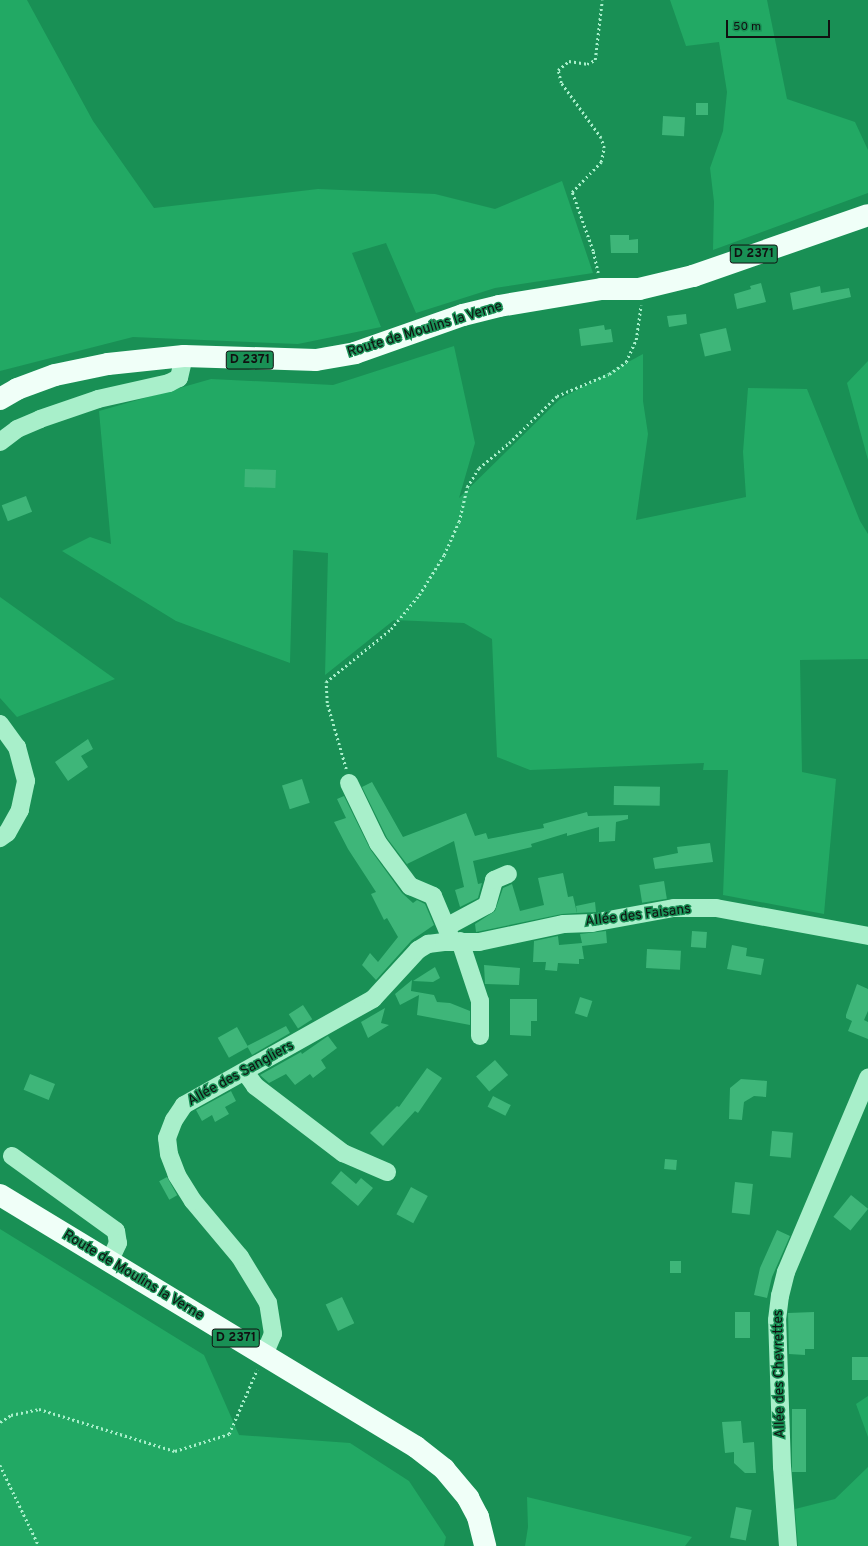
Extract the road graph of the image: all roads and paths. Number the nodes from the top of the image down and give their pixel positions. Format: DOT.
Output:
graph roads {
  1 [pos="602,0"];
  2 [pos="868,214"];
  3 [pos="602,289"];
  4 [pos="639,289"];
  5 [pos="184,356"];
  6 [pos="0,399"];
  7 [pos="0,442"];
  8 [pos="0,724"];
  9 [pos="349,783"];
  10 [pos="0,838"];
  11 [pos="508,874"];
  12 [pos="453,936"];
  13 [pos="868,936"];
  14 [pos="479,942"];
  15 [pos="480,1036"];
  16 [pos="245,1072"];
  17 [pos="868,1078"];
  18 [pos="12,1156"];
  19 [pos="387,1172"];
  20 [pos="0,1195"];
  21 [pos="109,1262"];
  22 [pos="264,1355"];
  23 [pos="0,1422"];
  24 [pos="0,1465"];
  25 [pos="788,1544"];
  26 [pos="39,1546"];
  27 [pos="486,1546"];
  1 -- 3 [label="path"];
  2 -- 4 [label="main road, Route de Moulins la Verne / D 2371"];
  3 -- 4 [label="main road, Route de Moulins la Verne / D 2371"];
  3 -- 5 [label="main road, Route de Moulins la Verne / D 2371"];
  4 -- 9 [label="path"];
  5 -- 6 [label="main road, Route de Moulins la Verne / D 2371"];
  5 -- 7 [label="street"];
  8 -- 10 [label="street"];
  9 -- 12 [label="street"];
  11 -- 12 [label="street"];
  12 -- 14 [label="street, Allée des Sangliers"];
  12 -- 15 [label="street"];
  12 -- 16 [label="street, Allée des Sangliers"];
  13 -- 14 [label="street, Allée des Faisans"];
  16 -- 19 [label="street"];
  16 -- 22 [label="street, Allée des Sangliers"];
  17 -- 25 [label="street, Allée des Chevrettes"];
  18 -- 21 [label="street"];
  20 -- 21 [label="main road, Route de Moulins la Verne / D 2371"];
  21 -- 22 [label="main road, Route de Moulins la Verne / D 2371"];
  22 -- 23 [label="path"];
  22 -- 27 [label="main road, Route de Moulins la Verne / D 2371"];
  24 -- 26 [label="path"];
}
